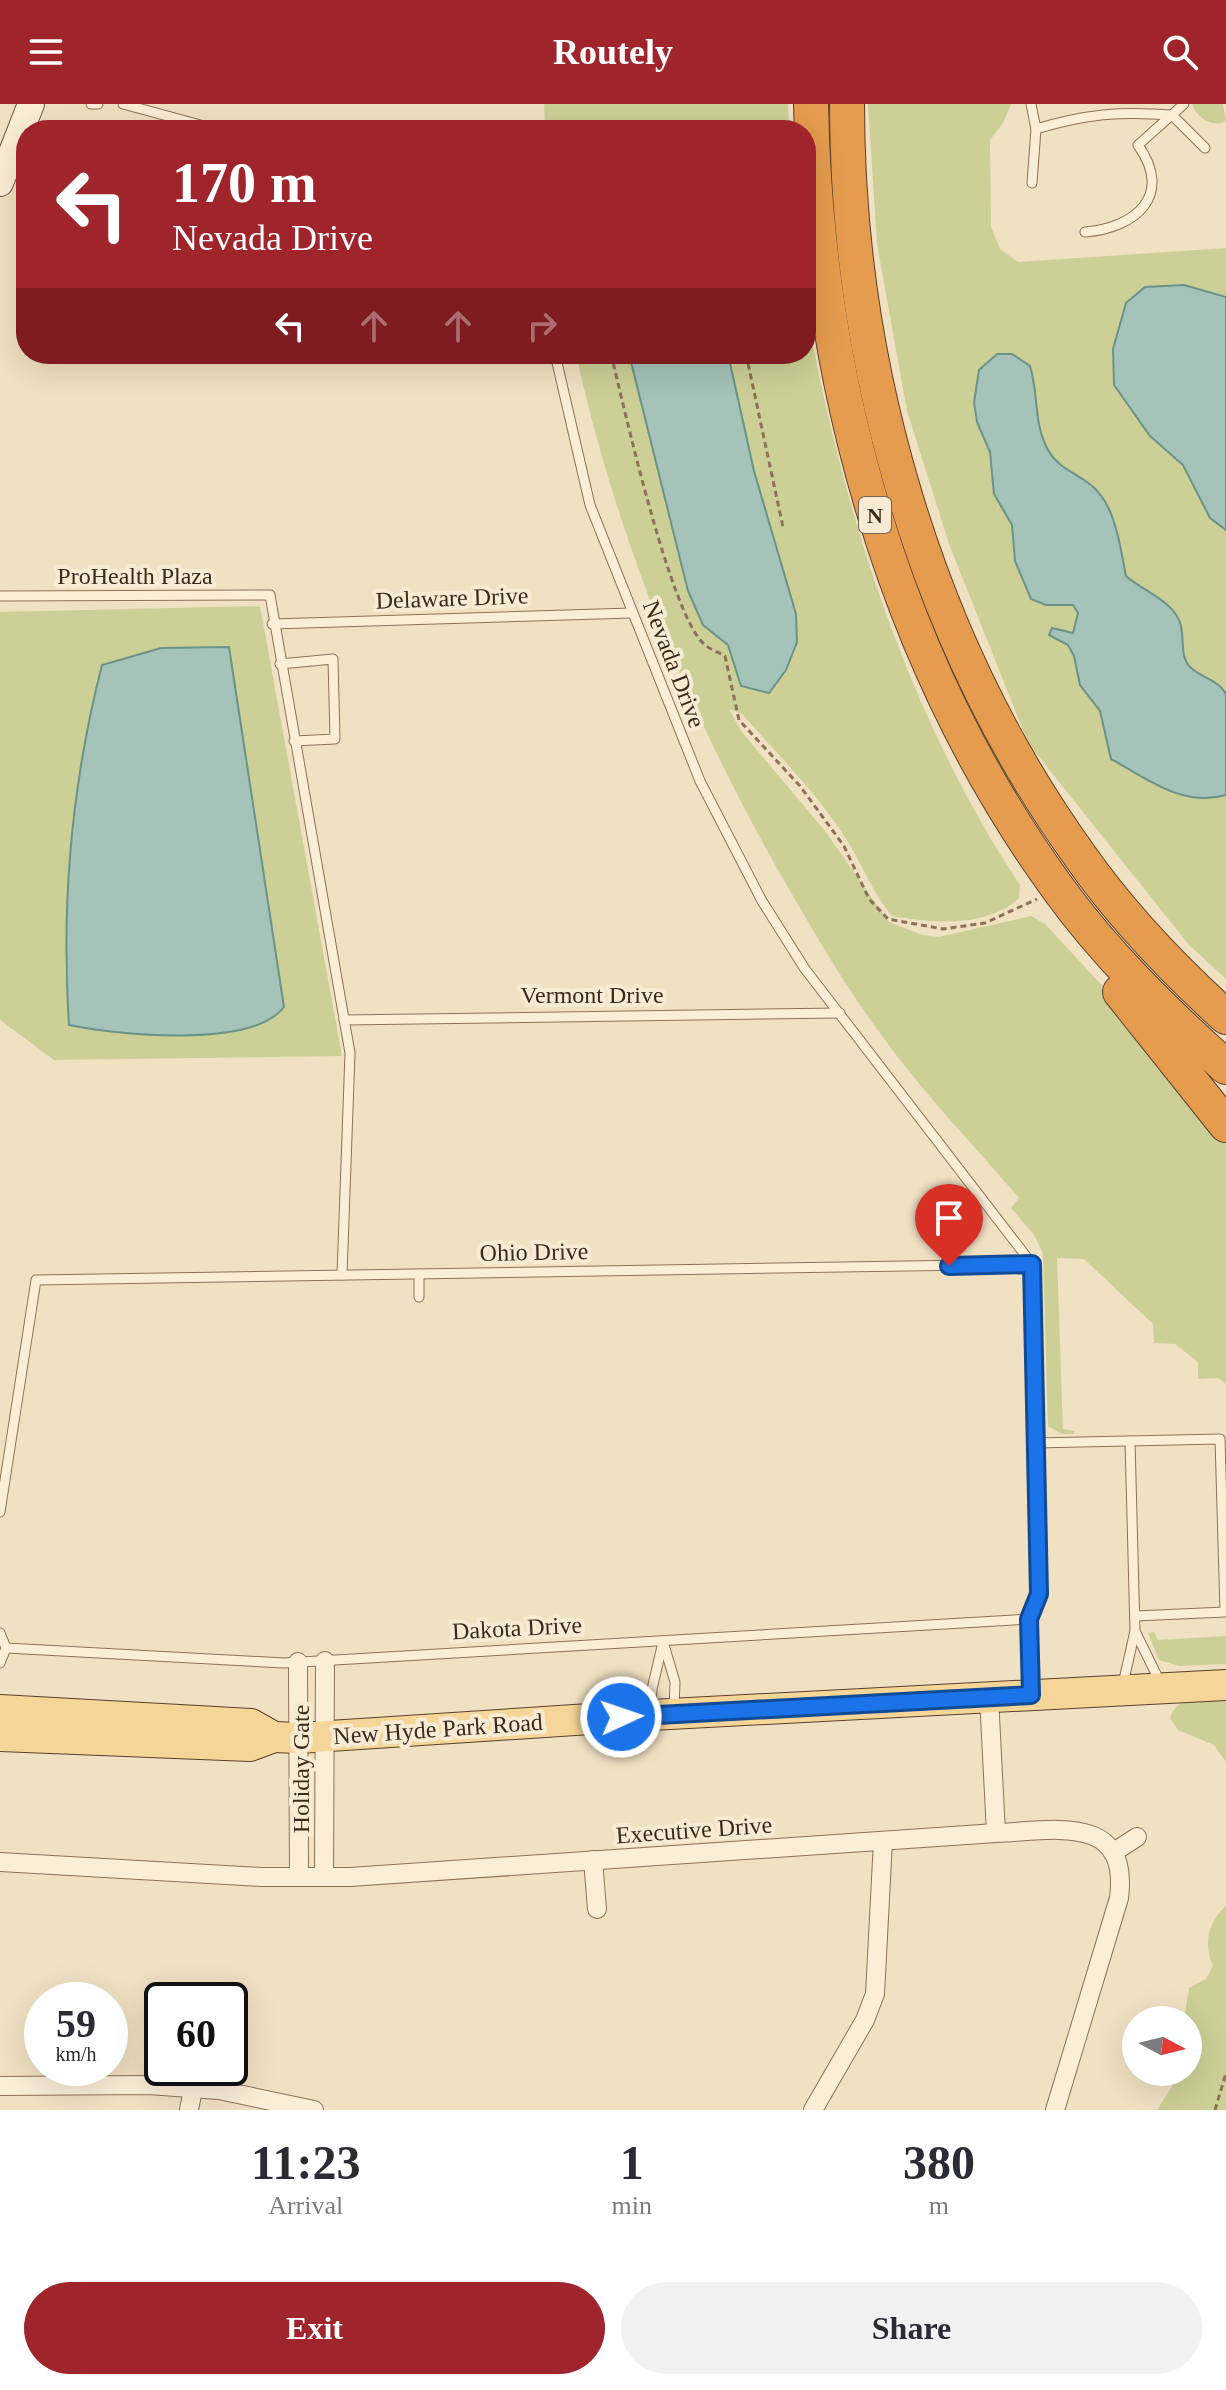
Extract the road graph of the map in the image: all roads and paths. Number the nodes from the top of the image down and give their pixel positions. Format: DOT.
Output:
graph roads {
  1 [pos="91,104"];
  2 [pos="98,104"];
  3 [pos="123,104"];
  4 [pos="847,104"];
  5 [pos="1031,104"];
  6 [pos="1184,104"];
  7 [pos="1172,115"];
  8 [pos="182,120"];
  9 [pos="1036,129"];
  10 [pos="16,142"];
  11 [pos="1205,148"];
  12 [pos="0,183"];
  13 [pos="1032,183"];
  14 [pos="816,201"];
  15 [pos="1085,232"];
  16 [pos="557,364"];
  17 [pos="614,364"];
  18 [pos="748,364"];
  19 [pos="783,527"];
  20 [pos="0,596"];
  21 [pos="632,613"];
  22 [pos="272,624"];
  23 [pos="280,664"];
  24 [pos="294,741"];
  25 [pos="1058,888"];
  26 [pos="840,1013"];
  27 [pos="1226,1017"];
  28 [pos="344,1020"];
  29 [pos="1226,1067"];
  30 [pos="1226,1125"];
  31 [pos="1032,1264"];
  32 [pos="419,1274"];
  33 [pos="342,1275"];
  34 [pos="419,1297"];
  35 [pos="1130,1441"];
  36 [pos="1035,1443"];
  37 [pos="0,1512"];
  38 [pos="1135,1616"];
  39 [pos="1029,1619"];
  40 [pos="1135,1631"];
  41 [pos="0,1633"];
  42 [pos="663,1642"];
  43 [pos="6,1648"];
  44 [pos="325,1661"];
  45 [pos="298,1662"];
  46 [pos="0,1663"];
  47 [pos="1226,1685"];
  48 [pos="1163,1688"];
  49 [pos="1121,1690"];
  50 [pos="1031,1695"];
  51 [pos="989,1697"];
  52 [pos="0,1710"];
  53 [pos="662,1714"];
  54 [pos="0,1736"];
  55 [pos="299,1737"];
  56 [pos="996,1833"];
  57 [pos="1137,1837"];
  58 [pos="883,1841"];
  59 [pos="1114,1852"];
  60 [pos="593,1860"];
  61 [pos="0,1862"];
  62 [pos="299,1877"];
  63 [pos="324,1877"];
  64 [pos="597,1909"];
  65 [pos="1226,2073"];
  66 [pos="0,2086"];
  67 [pos="193,2089"];
  68 [pos="189,2110"];
  69 [pos="314,2110"];
  70 [pos="813,2110"];
  71 [pos="1055,2110"];
  72 [pos="1215,2110"];
  1 -- 2 [label="lane"];
  3 -- 8 [label="lane"];
  4 -- 27 [label="highway, N"];
  5 -- 9 [label="lane"];
  6 -- 7 [label="lane"];
  7 -- 9 [label="lane"];
  7 -- 11 [label="lane"];
  7 -- 15 [label="lane"];
  9 -- 13 [label="lane"];
  10 -- 12 [label="main road"];
  14 -- 25 [label="highway, N"];
  16 -- 21 [label="lane, Nevada Drive"];
  17 -- 25 [label="path"];
  18 -- 19 [label="path"];
  20 -- 22 [label="lane, ProHealth Plaza"];
  21 -- 22 [label="lane, Delaware Drive"];
  21 -- 26 [label="lane, Nevada Drive"];
  22 -- 23 [label="lane"];
  23 -- 24 [label="lane"];
  23 -- 24 [label="lane"];
  24 -- 28 [label="lane"];
  25 -- 29 [label="highway, N"];
  25 -- 30 [label="highway"];
  26 -- 28 [label="lane, Vermont Drive"];
  26 -- 31 [label="lane, Nevada Drive"];
  28 -- 33 [label="lane"];
  31 -- 32 [label="lane, Ohio Drive"];
  31 -- 36 [label="lane"];
  32 -- 33 [label="lane, Ohio Drive"];
  32 -- 34 [label="lane"];
  33 -- 37 [label="lane, Ohio Drive"];
  35 -- 36 [label="lane"];
  35 -- 38 [label="lane"];
  35 -- 38 [label="lane"];
  36 -- 39 [label="lane"];
  38 -- 40 [label="lane"];
  39 -- 42 [label="lane, Dakota Drive"];
  39 -- 50 [label="lane"];
  40 -- 48 [label="lane"];
  40 -- 49 [label="lane"];
  41 -- 43 [label="lane"];
  42 -- 44 [label="lane, Dakota Drive"];
  42 -- 53 [label="lane"];
  42 -- 53 [label="lane"];
  43 -- 45 [label="lane, Dakota Drive"];
  43 -- 46 [label="lane"];
  44 -- 45 [label="lane, Dakota Drive"];
  44 -- 55 [label="street, Holiday Gate"];
  45 -- 55 [label="street, Holiday Gate"];
  47 -- 48 [label="main road, New Hyde Park Road"];
  48 -- 49 [label="main road, New Hyde Park Road"];
  49 -- 50 [label="main road, New Hyde Park Road"];
  50 -- 51 [label="main road, New Hyde Park Road"];
  51 -- 53 [label="main road, New Hyde Park Road"];
  51 -- 56 [label="street"];
  52 -- 55 [label="main road, New Hyde Park Road"];
  53 -- 55 [label="main road, New Hyde Park Road"];
  54 -- 55 [label="main road, New Hyde Park Road"];
  55 -- 62 [label="street, Holiday Gate"];
  55 -- 63 [label="street, Holiday Gate"];
  56 -- 58 [label="street, Executive Drive"];
  56 -- 59 [label="street, Executive Drive"];
  57 -- 59 [label="street"];
  58 -- 60 [label="street, Executive Drive"];
  58 -- 70 [label="street"];
  59 -- 71 [label="street"];
  60 -- 63 [label="street, Executive Drive"];
  60 -- 64 [label="street"];
  61 -- 62 [label="street, Executive Drive"];
  62 -- 63 [label="street, Executive Drive"];
  65 -- 72 [label="path"];
  66 -- 67 [label="street"];
  67 -- 68 [label="street"];
  67 -- 69 [label="street"];
}
